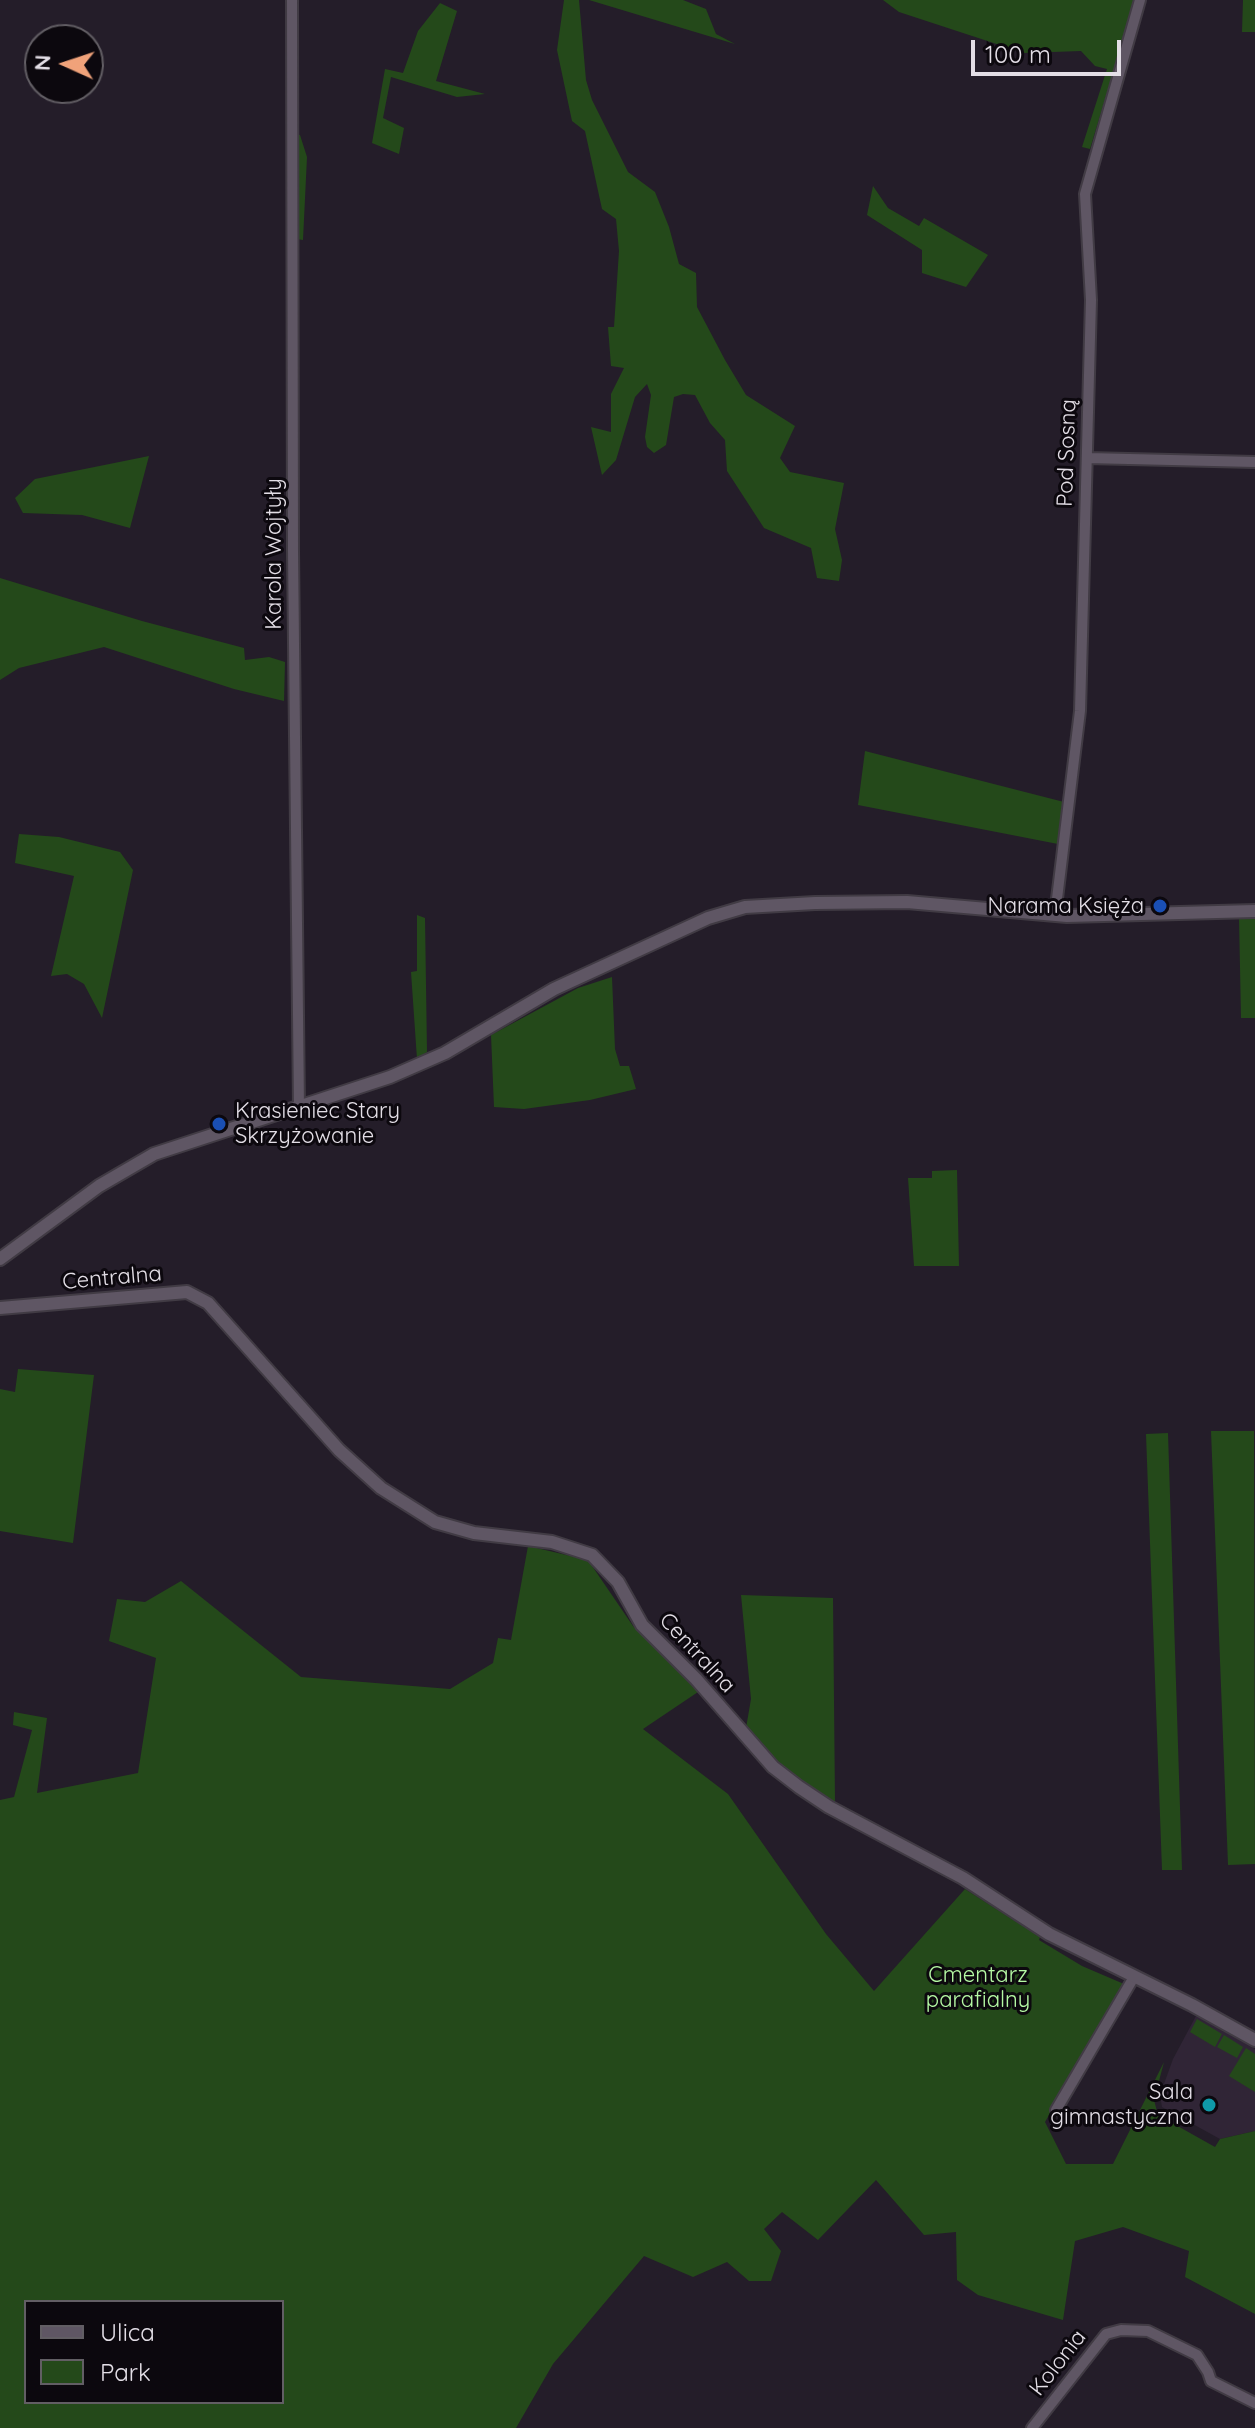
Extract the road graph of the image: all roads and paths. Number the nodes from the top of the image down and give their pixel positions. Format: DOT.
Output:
graph roads {
  1 [pos="292,0"];
  2 [pos="1140,0"];
  3 [pos="1087,458"];
  4 [pos="1255,462"];
  5 [pos="1255,911"];
  6 [pos="1055,915"];
  7 [pos="299,1107"];
  8 [pos="0,1259"];
  9 [pos="0,1308"];
  10 [pos="1134,1977"];
  11 [pos="1255,2040"];
  12 [pos="1056,2110"];
  13 [pos="1255,2403"];
  14 [pos="1032,2428"];
  1 -- 7 [label="street, Karola Wojtyły"];
  2 -- 3 [label="street, Pod Sosną"];
  3 -- 4 [label="street"];
  3 -- 6 [label="street, Pod Sosną"];
  5 -- 6 [label="street"];
  6 -- 7 [label="street"];
  7 -- 8 [label="street"];
  9 -- 10 [label="street, Centralna"];
  10 -- 11 [label="street, Centralna"];
  10 -- 12 [label="street"];
  13 -- 14 [label="street, Kolonia"];
}
